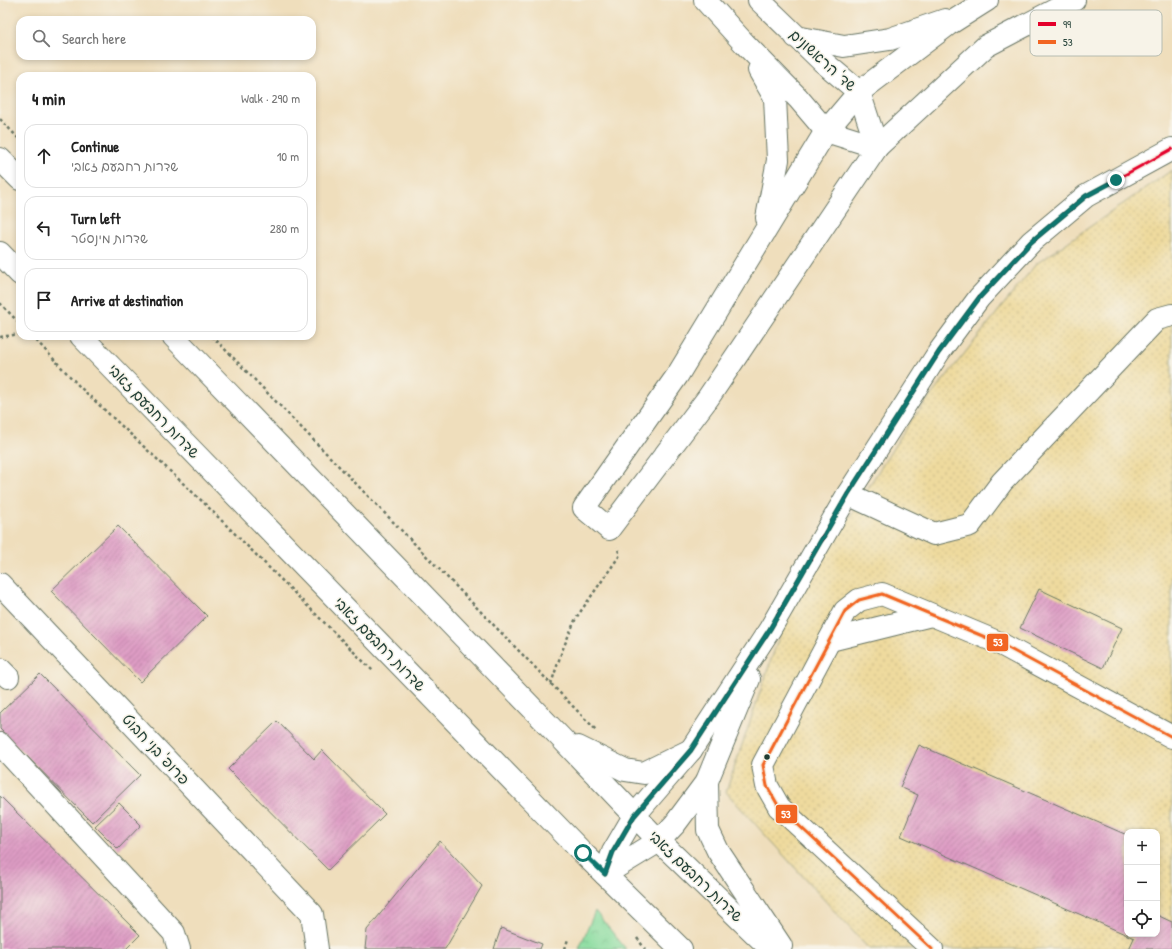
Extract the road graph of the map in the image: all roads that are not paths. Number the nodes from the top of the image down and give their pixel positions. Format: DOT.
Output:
graph roads {
  1 [pos="705,0"];
  2 [pos="759,0"];
  3 [pos="987,0"];
  4 [pos="1074,0"];
  5 [pos="1055,10"];
  6 [pos="967,13"];
  7 [pos="1030,23"];
  8 [pos="796,37"];
  9 [pos="744,43"];
  10 [pos="859,92"];
  11 [pos="826,131"];
  12 [pos="877,147"];
  13 [pos="1172,149"];
  14 [pos="0,159"];
  15 [pos="16,175"];
  16 [pos="764,234"];
  17 [pos="0,253"];
  18 [pos="16,270"];
  19 [pos="1172,315"];
  20 [pos="85,340"];
  21 [pos="177,340"];
  22 [pos="848,494"];
  23 [pos="0,584"];
  24 [pos="931,615"];
  25 [pos="770,629"];
  26 [pos="830,640"];
  27 [pos="1172,737"];
  28 [pos="562,739"];
  29 [pos="0,744"];
  30 [pos="691,750"];
  31 [pos="707,781"];
  32 [pos="634,816"];
  33 [pos="659,841"];
  34 [pos="605,874"];
  35 [pos="179,949"];
  36 [pos="317,949"];
  37 [pos="681,949"];
  38 [pos="770,949"];
  39 [pos="782,949"];
  40 [pos="932,949"];
  1 -- 9 [label="street"];
  2 -- 8 [label="street, שד' הראשונים"];
  3 -- 6 [label="street"];
  4 -- 5 [label="street"];
  6 -- 8 [label="street"];
  6 -- 10 [label="street"];
  7 -- 12 [label="street"];
  8 -- 10 [label="street, שד' הראשונים"];
  9 -- 11 [label="street"];
  9 -- 16 [label="street"];
  10 -- 11 [label="street"];
  10 -- 12 [label="street, שד' הראשונים"];
  11 -- 12 [label="street"];
  11 -- 16 [label="street"];
  12 -- 16 [label="street"];
  13 -- 22 [label="street"];
  14 -- 15 [label="street"];
  17 -- 18 [label="street"];
  19 -- 22 [label="street"];
  20 -- 34 [label="street, שדרות רחבעם זאבי"];
  21 -- 28 [label="street, שדרות רחבעם זאבי"];
  22 -- 25 [label="street"];
  23 -- 36 [label="street, פרופ' בני חבוט"];
  24 -- 26 [label="street"];
  24 -- 26 [label="street"];
  24 -- 27 [label="street"];
  25 -- 30 [label="street"];
  25 -- 31 [label="street"];
  26 -- 40 [label="street"];
  28 -- 30 [label="street"];
  28 -- 32 [label="street, שדרות רחבעם זאבי"];
  29 -- 35 [label="street"];
  30 -- 32 [label="street"];
  31 -- 33 [label="street"];
  31 -- 39 [label="street"];
  32 -- 33 [label="street, שדרות רחבעם זאבי"];
  32 -- 34 [label="street"];
  33 -- 34 [label="street"];
  33 -- 38 [label="street, שדרות רחבעם זאבי"];
  34 -- 37 [label="street, שדרות רחבעם זאבי"];
}
